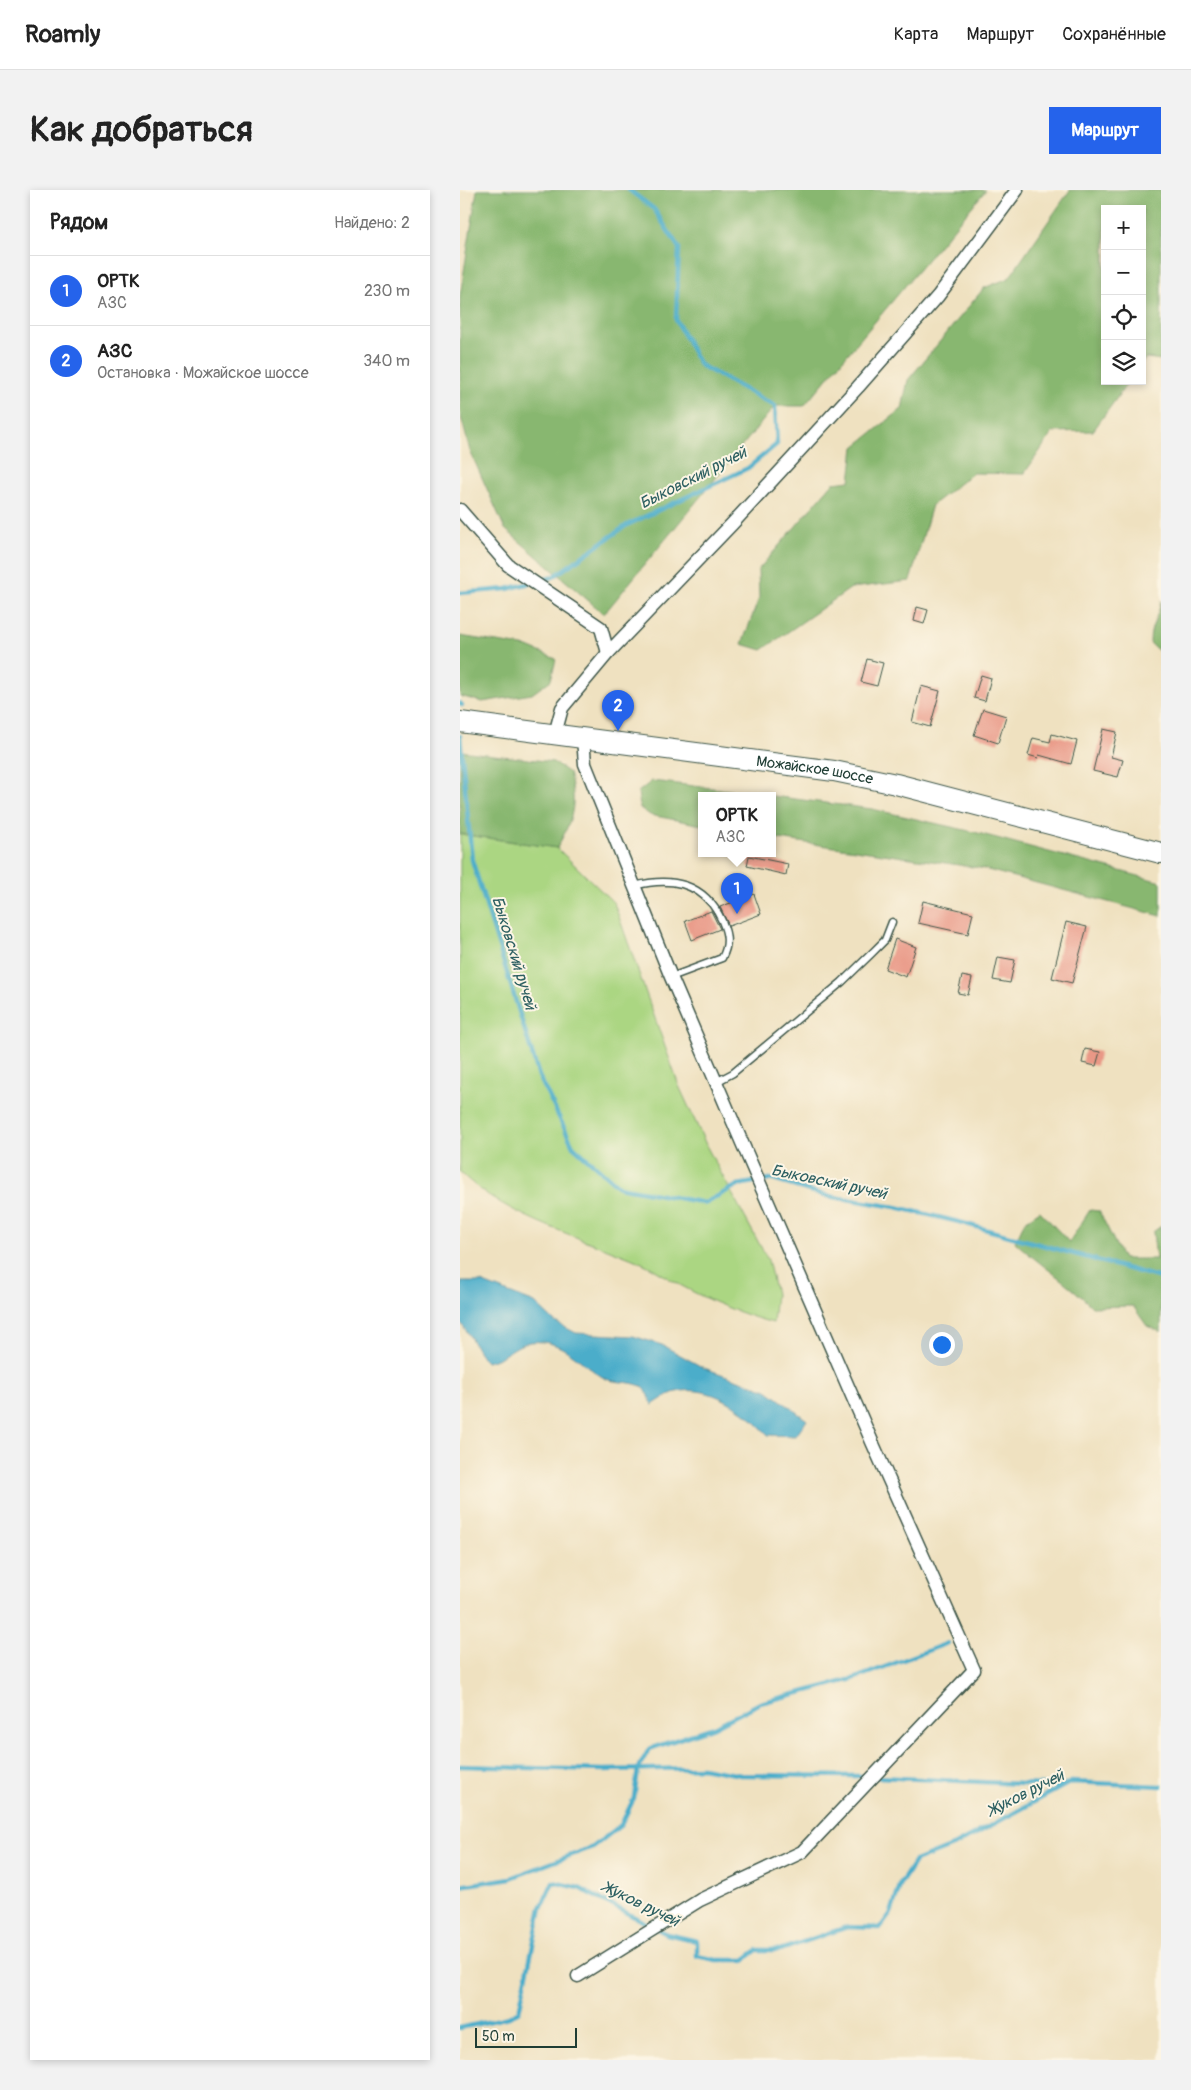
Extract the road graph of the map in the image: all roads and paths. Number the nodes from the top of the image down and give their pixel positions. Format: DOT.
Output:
graph roads {
  1 [pos="1017,190"];
  2 [pos="460,510"];
  3 [pos="608,653"];
  4 [pos="460,722"];
  5 [pos="554,734"];
  6 [pos="583,738"];
  7 [pos="1161,852"];
  8 [pos="634,886"];
  9 [pos="892,922"];
  10 [pos="671,977"];
  11 [pos="716,1082"];
  12 [pos="578,1976"];
  1 -- 3 [label="street"];
  2 -- 3 [label="street"];
  3 -- 5 [label="street"];
  4 -- 5 [label="main road, Можайское шоссе"];
  5 -- 6 [label="main road, Можайское шоссе"];
  6 -- 7 [label="main road, Можайское шоссе"];
  6 -- 8 [label="street"];
  8 -- 10 [label="street"];
  8 -- 10 [label="lane"];
  9 -- 11 [label="lane"];
  10 -- 11 [label="street"];
  11 -- 12 [label="street"];
}
